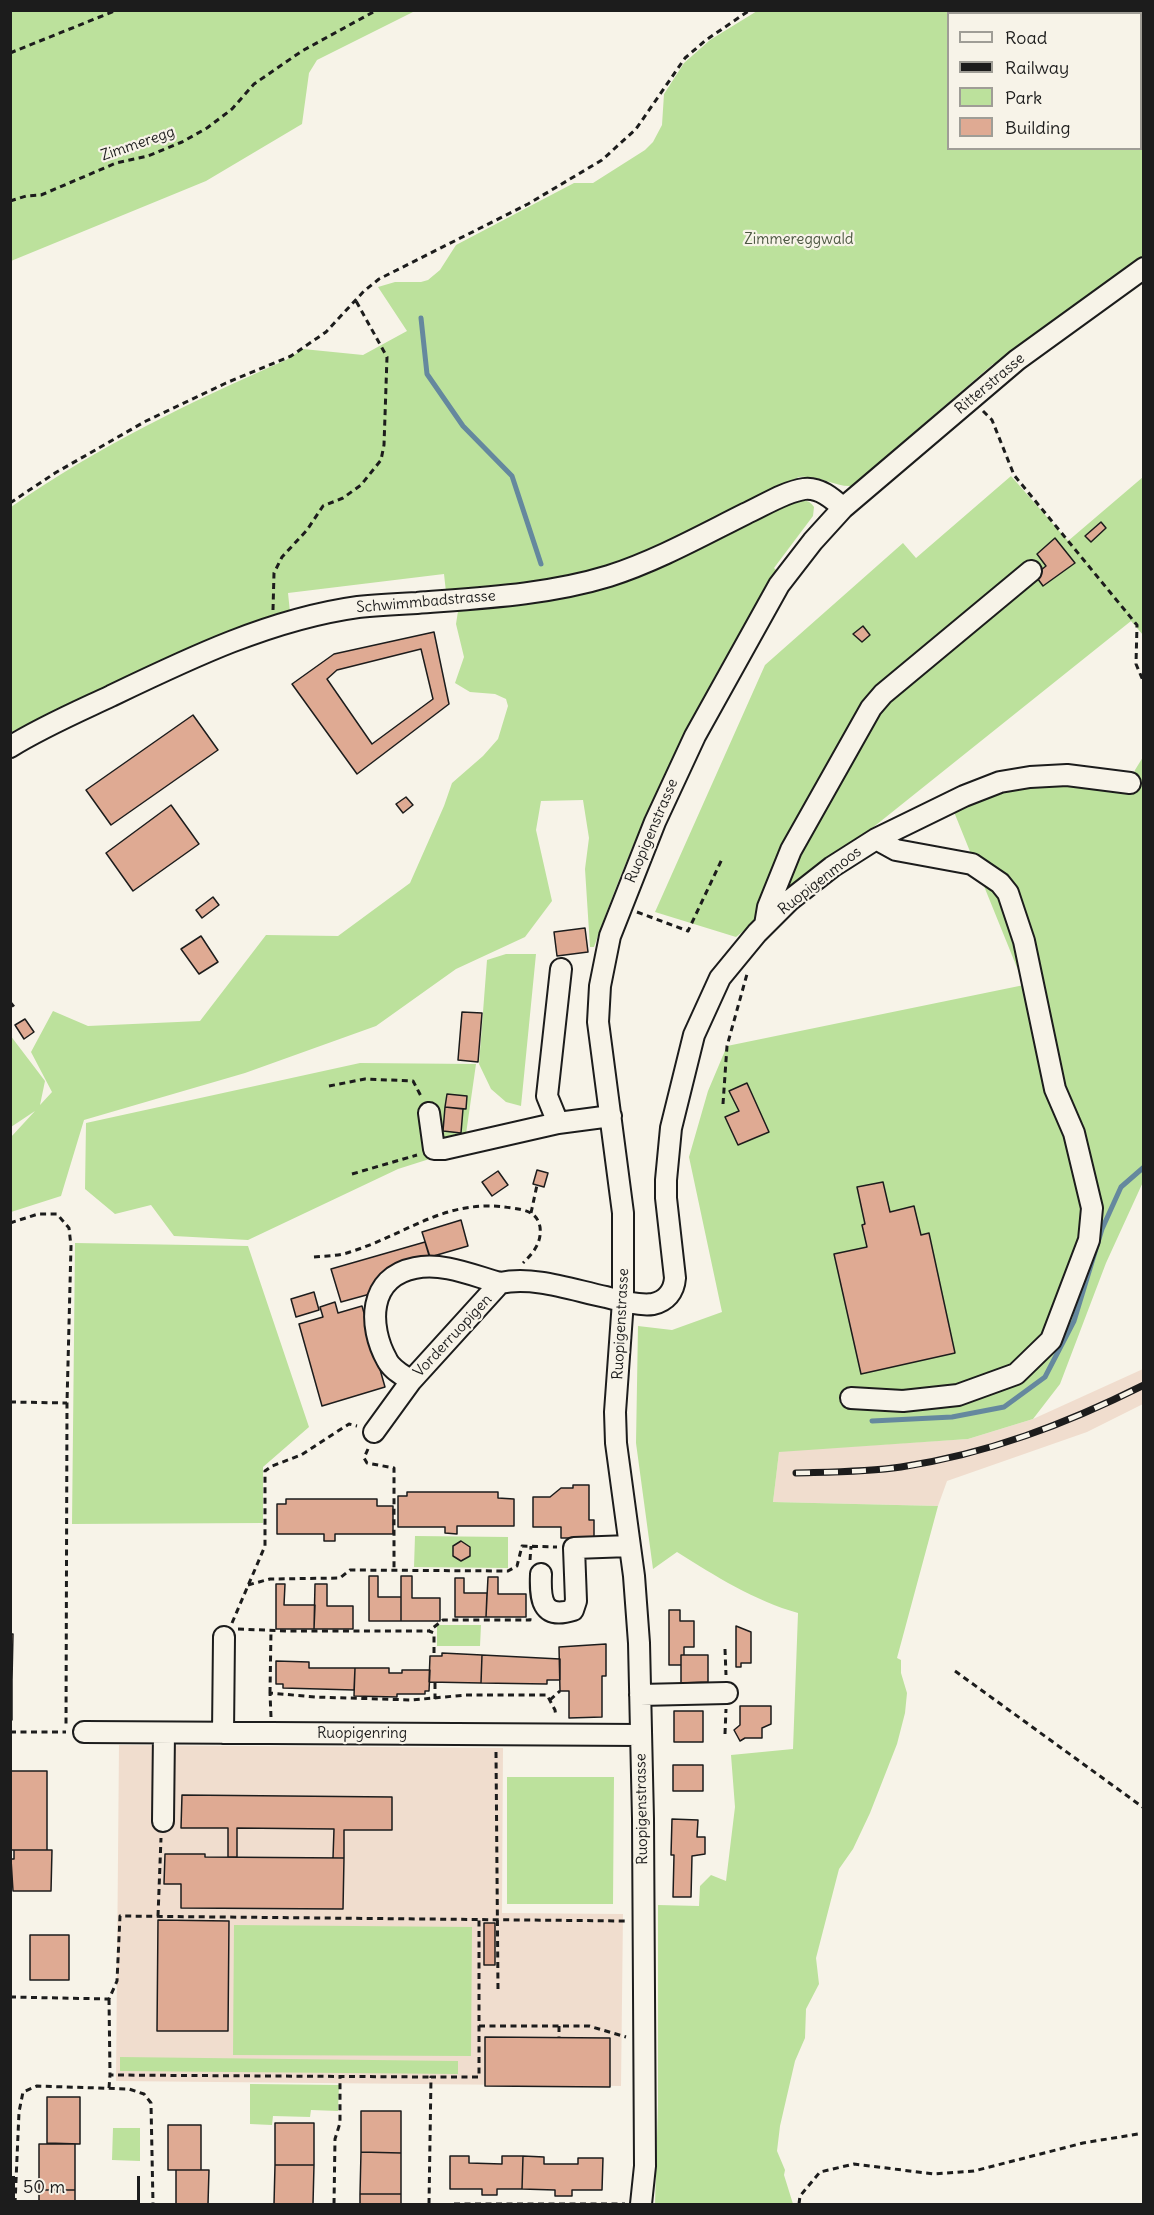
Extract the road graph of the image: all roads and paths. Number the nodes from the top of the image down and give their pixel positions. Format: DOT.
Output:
graph roads {
  1 [pos="117,10"];
  2 [pos="381,10"];
  3 [pos="750,10"];
  4 [pos="10,53"];
  5 [pos="10,201"];
  6 [pos="1143,268"];
  7 [pos="356,301"];
  8 [pos="974,397"];
  9 [pos="10,503"];
  10 [pos="843,508"];
  11 [pos="1031,571"];
  12 [pos="278,626"];
  13 [pos="1143,683"];
  14 [pos="10,747"];
  15 [pos="1130,783"];
  16 [pos="876,839"];
  17 [pos="722,859"];
  18 [pos="654,918"];
  19 [pos="765,925"];
  20 [pos="561,969"];
  21 [pos="747,974"];
  22 [pos="10,1002"];
  23 [pos="15,1008"];
  24 [pos="329,1086"];
  25 [pos="723,1104"];
  26 [pos="429,1113"];
  27 [pos="610,1116"];
  28 [pos="558,1123"];
  29 [pos="434,1149"];
  30 [pos="352,1174"];
  31 [pos="537,1185"];
  32 [pos="531,1213"];
  33 [pos="10,1223"];
  34 [pos="314,1257"];
  35 [pos="509,1282"];
  36 [pos="623,1301"];
  37 [pos="411,1381"];
  38 [pos="851,1398"];
  39 [pos="10,1402"];
  40 [pos="67,1403"];
  41 [pos="374,1432"];
  42 [pos="531,1546"];
  43 [pos="630,1546"];
  44 [pos="574,1548"];
  45 [pos="536,1569"];
  46 [pos="394,1570"];
  47 [pos="248,1586"];
  48 [pos="530,1608"];
  49 [pos="271,1630"];
  50 [pos="429,1630"];
  51 [pos="224,1637"];
  52 [pos="434,1653"];
  53 [pos="955,1671"];
  54 [pos="435,1683"];
  55 [pos="560,1691"];
  56 [pos="270,1693"];
  57 [pos="727,1693"];
  58 [pos="640,1695"];
  59 [pos="435,1699"];
  60 [pos="550,1700"];
  61 [pos="10,1732"];
  62 [pos="84,1732"];
  63 [pos="164,1733"];
  64 [pos="223,1733"];
  65 [pos="271,1734"];
  66 [pos="556,1735"];
  67 [pos="641,1735"];
  68 [pos="496,1744"];
  69 [pos="1143,1808"];
  70 [pos="162,1821"];
  71 [pos="158,1916"];
  72 [pos="479,1920"];
  73 [pos="498,1920"];
  74 [pos="631,1922"];
  75 [pos="498,1990"];
  76 [pos="10,1997"];
  77 [pos="110,1999"];
  78 [pos="479,2026"];
  79 [pos="560,2026"];
  80 [pos="560,2038"];
  81 [pos="632,2038"];
  82 [pos="110,2075"];
  83 [pos="340,2077"];
  84 [pos="431,2077"];
  85 [pos="109,2089"];
  86 [pos="1143,2133"];
  87 [pos="13,2204"];
  88 [pos="529,2204"];
  89 [pos="629,2204"];
  90 [pos="26,2205"];
  91 [pos="153,2205"];
  92 [pos="334,2205"];
  93 [pos="429,2205"];
  94 [pos="454,2205"];
  95 [pos="641,2205"];
  96 [pos="799,2205"];
  1 -- 4 [label="path"];
  2 -- 5 [label="path, Zimmeregg"];
  3 -- 7 [label="path"];
  6 -- 8 [label="street, Ritterstrasse"];
  7 -- 9 [label="path"];
  7 -- 12 [label="path"];
  8 -- 10 [label="street, Ritterstrasse"];
  8 -- 13 [label="path"];
  10 -- 12 [label="street, Schwimmbadstrasse"];
  10 -- 27 [label="street, Ruopigenstrasse"];
  11 -- 19 [label="street"];
  12 -- 14 [label="street, Schwimmbadstrasse"];
  15 -- 16 [label="street, Ruopigenmoos"];
  16 -- 19 [label="street, Ruopigenmoos"];
  16 -- 38 [label="street"];
  17 -- 18 [label="path"];
  19 -- 36 [label="street, Ruopigenmoos"];
  20 -- 28 [label="street"];
  21 -- 25 [label="path"];
  22 -- 23 [label="path"];
  24 -- 26 [label="path"];
  26 -- 29 [label="street"];
  27 -- 28 [label="street"];
  27 -- 36 [label="street, Ruopigenstrasse"];
  28 -- 29 [label="street"];
  29 -- 30 [label="path"];
  31 -- 32 [label="path"];
  32 -- 34 [label="path"];
  32 -- 35 [label="path"];
  33 -- 40 [label="path"];
  35 -- 36 [label="street"];
  35 -- 37 [label="street, Vorderruopigen"];
  35 -- 37 [label="street"];
  36 -- 43 [label="street, Ruopigenstrasse"];
  37 -- 41 [label="street, Vorderruopigen"];
  39 -- 40 [label="path"];
  40 -- 61 [label="path"];
  41 -- 46 [label="path"];
  41 -- 47 [label="path"];
  42 -- 44 [label="path"];
  42 -- 45 [label="path"];
  42 -- 46 [label="path"];
  43 -- 44 [label="street"];
  43 -- 58 [label="street, Ruopigenstrasse"];
  44 -- 45 [label="street"];
  46 -- 47 [label="path"];
  47 -- 49 [label="path"];
  48 -- 50 [label="path"];
  49 -- 50 [label="path"];
  49 -- 56 [label="path"];
  50 -- 52 [label="path"];
  51 -- 64 [label="street"];
  53 -- 69 [label="path"];
  54 -- 59 [label="path"];
  55 -- 60 [label="path"];
  56 -- 59 [label="path"];
  56 -- 65 [label="path"];
  57 -- 58 [label="street"];
  58 -- 67 [label="street, Ruopigenstrasse"];
  59 -- 60 [label="path"];
  60 -- 66 [label="path"];
  62 -- 63 [label="street, Ruopigenring"];
  63 -- 64 [label="street, Ruopigenring"];
  63 -- 70 [label="street"];
  64 -- 65 [label="street, Ruopigenring"];
  65 -- 66 [label="street, Ruopigenring"];
  66 -- 67 [label="street, Ruopigenring"];
  67 -- 95 [label="street, Ruopigenstrasse"];
  68 -- 73 [label="path"];
  70 -- 71 [label="path"];
  71 -- 72 [label="path"];
  71 -- 77 [label="path"];
  72 -- 73 [label="path"];
  72 -- 78 [label="path"];
  73 -- 74 [label="path"];
  73 -- 75 [label="path"];
  76 -- 77 [label="path"];
  77 -- 82 [label="path"];
  78 -- 79 [label="path"];
  78 -- 84 [label="path"];
  79 -- 80 [label="path"];
  79 -- 81 [label="path"];
  82 -- 83 [label="path"];
  82 -- 85 [label="path"];
  83 -- 84 [label="path"];
  83 -- 92 [label="path"];
  84 -- 93 [label="path"];
  85 -- 87 [label="path"];
  85 -- 91 [label="path"];
  86 -- 96 [label="path"];
  87 -- 90 [label="path"];
  88 -- 89 [label="path"];
  88 -- 94 [label="path"];
}
